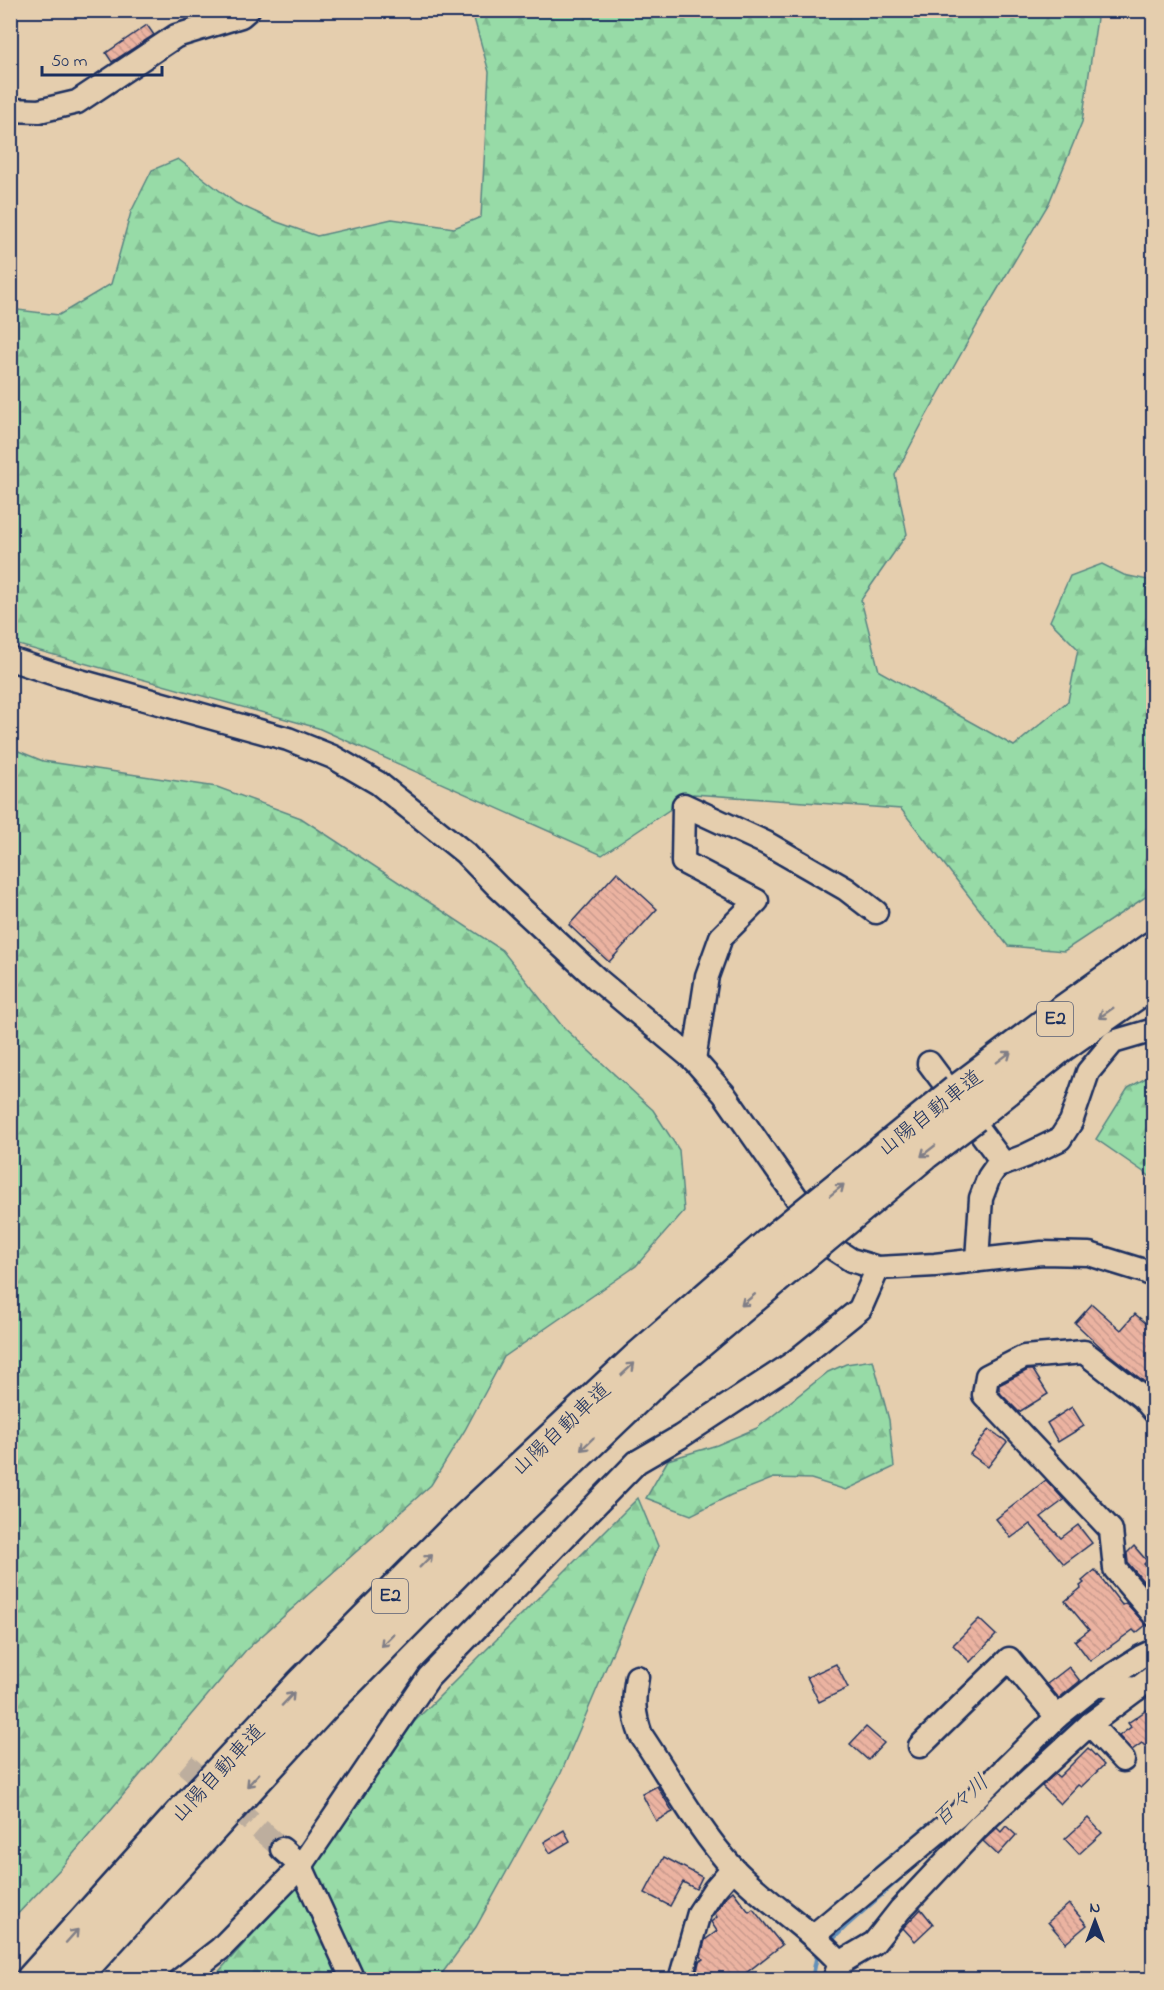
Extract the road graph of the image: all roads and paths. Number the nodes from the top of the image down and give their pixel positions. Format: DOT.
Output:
graph roads {
  1 [pos="248,10"];
  2 [pos="10,110"];
  3 [pos="10,659"];
  4 [pos="876,912"];
  5 [pos="1154,948"];
  6 [pos="1154,980"];
  7 [pos="1154,1030"];
  8 [pos="694,1060"];
  9 [pos="929,1063"];
  10 [pos="966,1104"];
  11 [pos="1004,1164"];
  12 [pos="784,1251"];
  13 [pos="977,1260"];
  14 [pos="878,1268"];
  15 [pos="1154,1276"];
  16 [pos="1154,1411"];
  17 [pos="1154,1615"];
  18 [pos="1154,1651"];
  19 [pos="637,1677"];
  20 [pos="1101,1685"];
  21 [pos="1140,1685"];
  22 [pos="1054,1713"];
  23 [pos="1090,1724"];
  24 [pos="920,1746"];
  25 [pos="1123,1760"];
  26 [pos="974,1815"];
  27 [pos="282,1849"];
  28 [pos="300,1866"];
  29 [pos="733,1868"];
  30 [pos="826,1954"];
  31 [pos="33,1980"];
  32 [pos="71,1980"];
  33 [pos="180,1980"];
  34 [pos="353,1980"];
  35 [pos="680,1980"];
  1 -- 2 [label="street"];
  3 -- 8 [label="street"];
  4 -- 8 [label="street"];
  10 -- 5 [label="highway, 山陽自動車道 / E2, one-way"];
  6 -- 10 [label="highway, 山陽自動車道 / E2, one-way"];
  7 -- 11 [label="street"];
  8 -- 14 [label="street"];
  9 -- 11 [label="street"];
  10 -- 12 [label="highway, 山陽自動車道 / E2, bridge"];
  11 -- 13 [label="street"];
  31 -- 12 [label="highway, 山陽自動車道 / E2, one-way"];
  12 -- 32 [label="highway, 山陽自動車道 / E2, one-way"];
  13 -- 14 [label="street"];
  13 -- 15 [label="street"];
  14 -- 28 [label="street"];
  16 -- 17 [label="street"];
  18 -- 20 [label="street"];
  19 -- 29 [label="street"];
  20 -- 21 [label="street"];
  20 -- 22 [label="street"];
  21 -- 23 [label="street"];
  22 -- 24 [label="street"];
  22 -- 26 [label="street"];
  23 -- 25 [label="street"];
  23 -- 26 [label="street"];
  26 -- 30 [label="street"];
  26 -- 30 [label="street"];
  27 -- 28 [label="street"];
  28 -- 33 [label="street"];
  28 -- 34 [label="street"];
  29 -- 30 [label="street"];
  29 -- 35 [label="street"];
}
